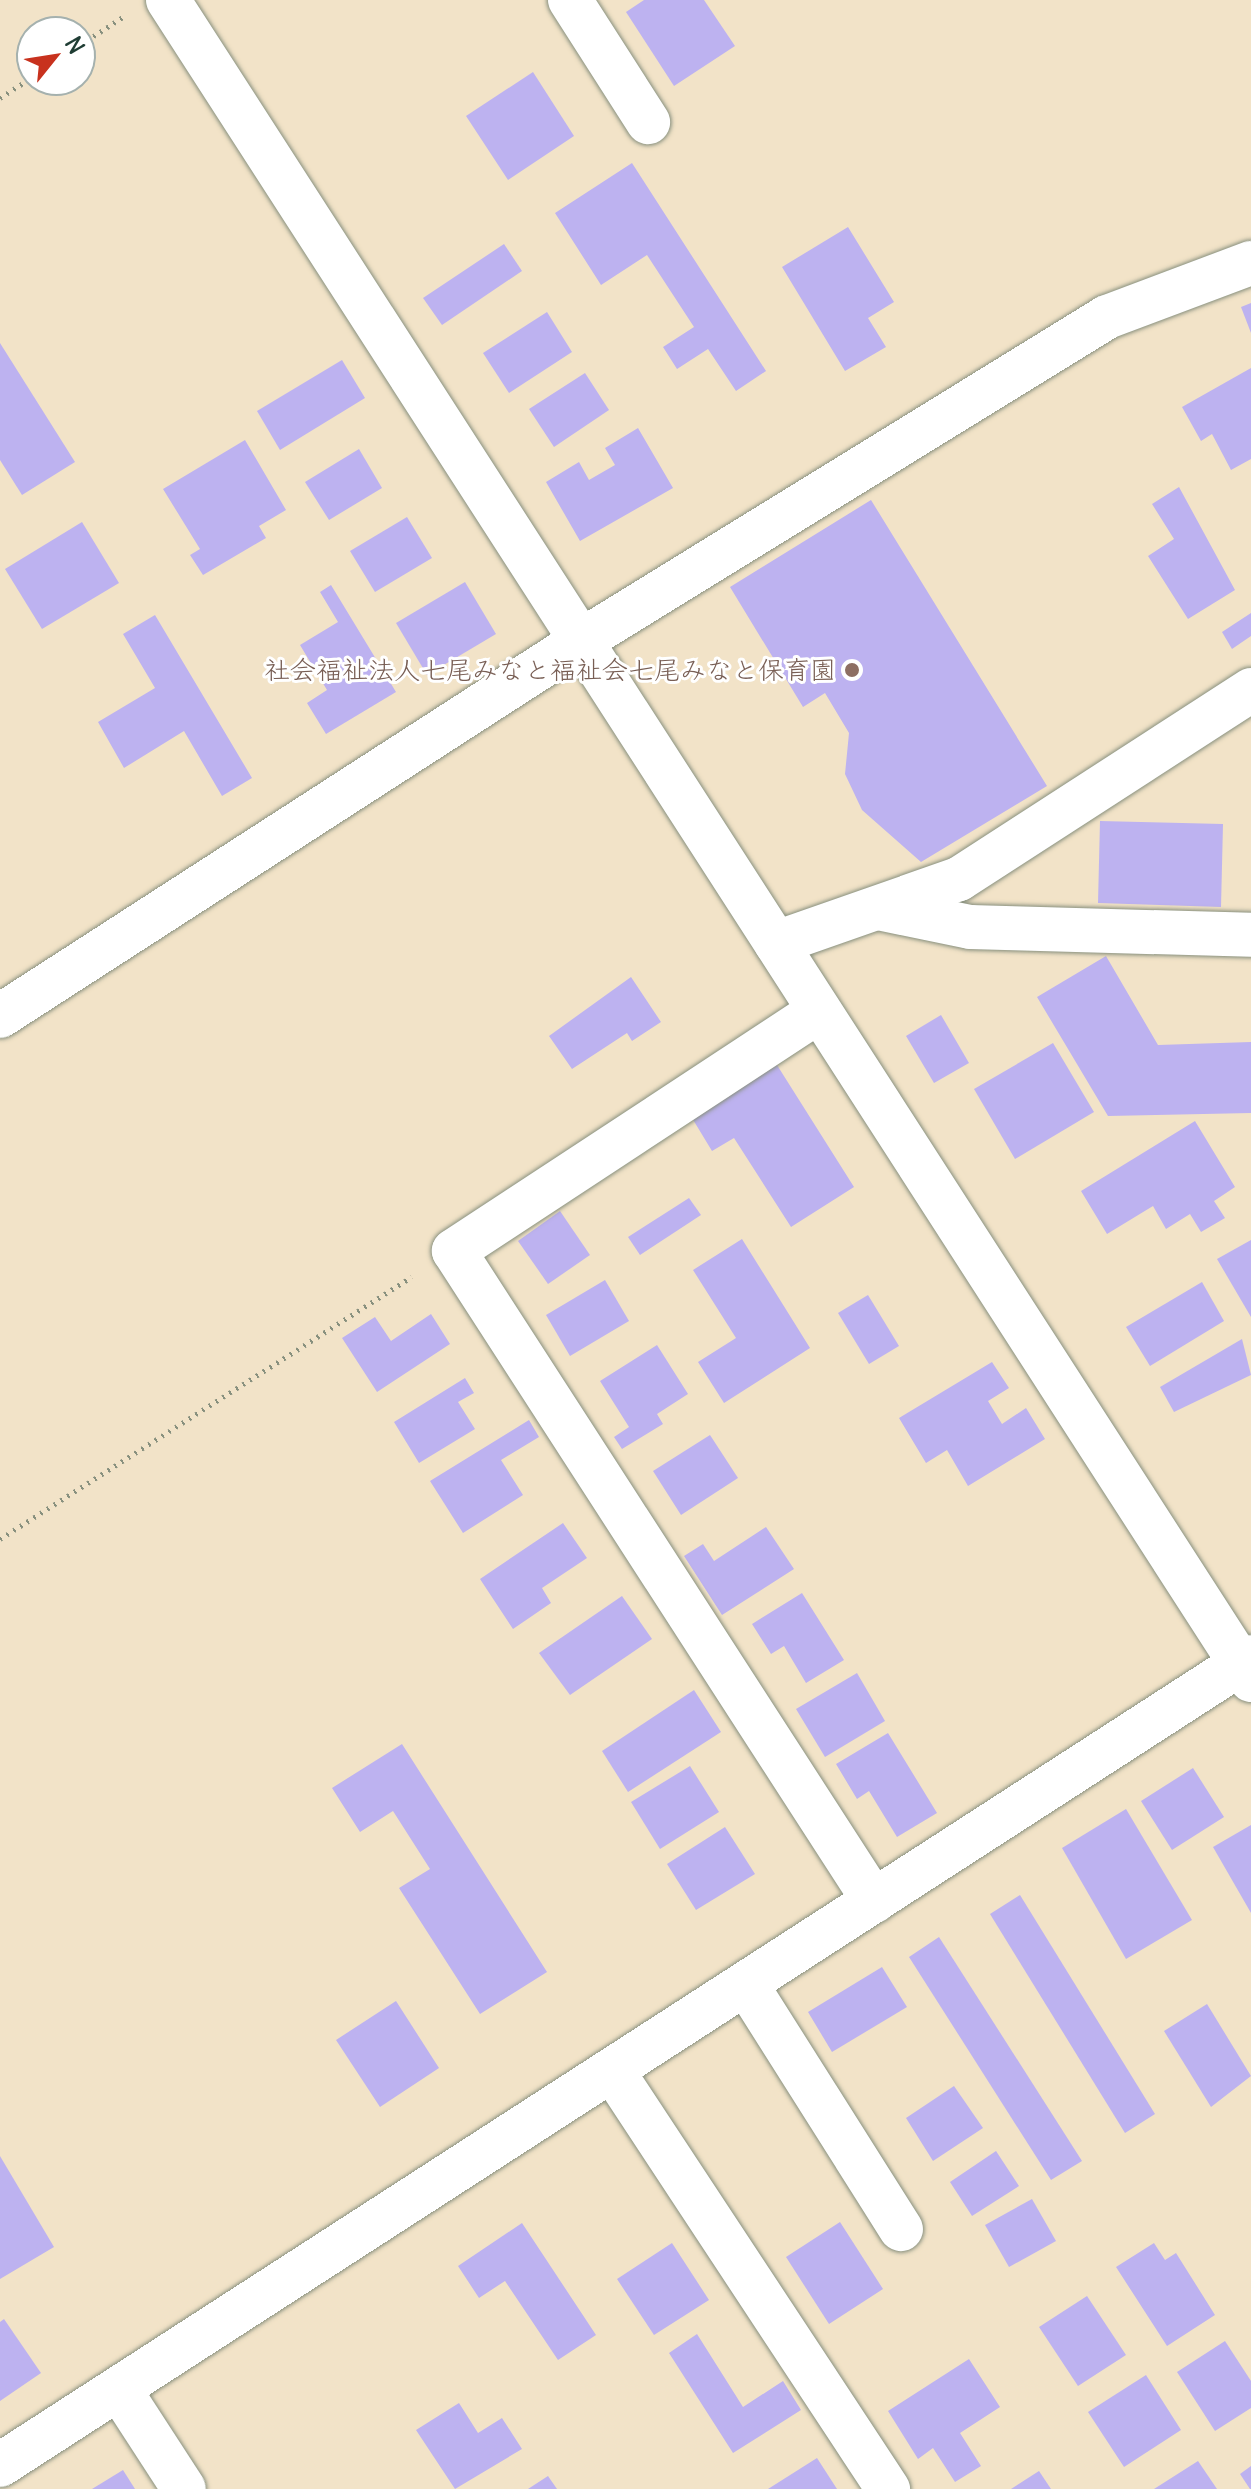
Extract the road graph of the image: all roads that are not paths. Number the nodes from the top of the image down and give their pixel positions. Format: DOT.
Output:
graph roads {
  1 [pos="570,0"];
  2 [pos="153,4"];
  3 [pos="648,122"];
  4 [pos="1251,263"];
  5 [pos="584,639"];
  6 [pos="1251,690"];
  7 [pos="878,908"];
  8 [pos="1251,935"];
  9 [pos="776,943"];
  10 [pos="819,1011"];
  11 [pos="0,1016"];
  12 [pos="1248,1667"];
  13 [pos="874,1901"];
  14 [pos="746,1984"];
  15 [pos="612,2070"];
  16 [pos="901,2229"];
  17 [pos="119,2389"];
  18 [pos="0,2465"];
  19 [pos="184,2489"];
  20 [pos="888,2489"];
  1 -- 3 [label="street"];
  2 -- 5 [label="street"];
  4 -- 5 [label="street"];
  5 -- 9 [label="street"];
  5 -- 11 [label="street"];
  6 -- 7 [label="street"];
  7 -- 8 [label="street"];
  7 -- 9 [label="street"];
  9 -- 10 [label="street"];
  10 -- 12 [label="street"];
  10 -- 13 [label="street"];
  12 -- 13 [label="street"];
  13 -- 14 [label="street"];
  14 -- 15 [label="street"];
  14 -- 16 [label="street"];
  15 -- 17 [label="street"];
  15 -- 20 [label="street"];
  17 -- 18 [label="street"];
  17 -- 19 [label="street"];
}
